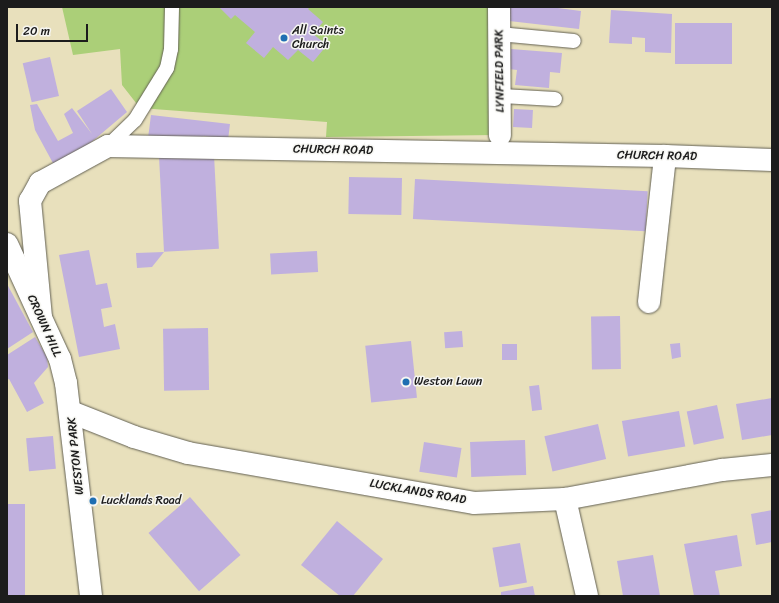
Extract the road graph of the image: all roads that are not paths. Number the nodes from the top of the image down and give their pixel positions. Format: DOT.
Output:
graph roads {
  1 [pos="172,7"];
  2 [pos="499,7"];
  3 [pos="499,34"];
  4 [pos="574,41"];
  5 [pos="502,96"];
  6 [pos="555,99"];
  7 [pos="500,135"];
  8 [pos="108,146"];
  9 [pos="665,156"];
  10 [pos="772,160"];
  11 [pos="7,244"];
  12 [pos="649,302"];
  13 [pos="41,317"];
  14 [pos="71,412"];
  15 [pos="772,465"];
  16 [pos="565,499"];
  17 [pos="91,596"];
  18 [pos="587,596"];
  1 -- 8 [label="lane"];
  2 -- 3 [label="street, LYNFIELD PARK"];
  3 -- 4 [label="lane"];
  3 -- 5 [label="street, LYNFIELD PARK"];
  5 -- 6 [label="lane"];
  5 -- 7 [label="street, LYNFIELD PARK"];
  8 -- 9 [label="street, CHURCH ROAD"];
  8 -- 13 [label="street, CHURCH ROAD"];
  9 -- 10 [label="street, CHURCH ROAD"];
  9 -- 12 [label="street"];
  11 -- 13 [label="street, CROWN HILL"];
  13 -- 14 [label="street, CROWN HILL"];
  14 -- 16 [label="street, LUCKLANDS ROAD"];
  14 -- 17 [label="street, WESTON PARK"];
  15 -- 16 [label="street, LUCKLANDS ROAD"];
  16 -- 18 [label="street"];
}
